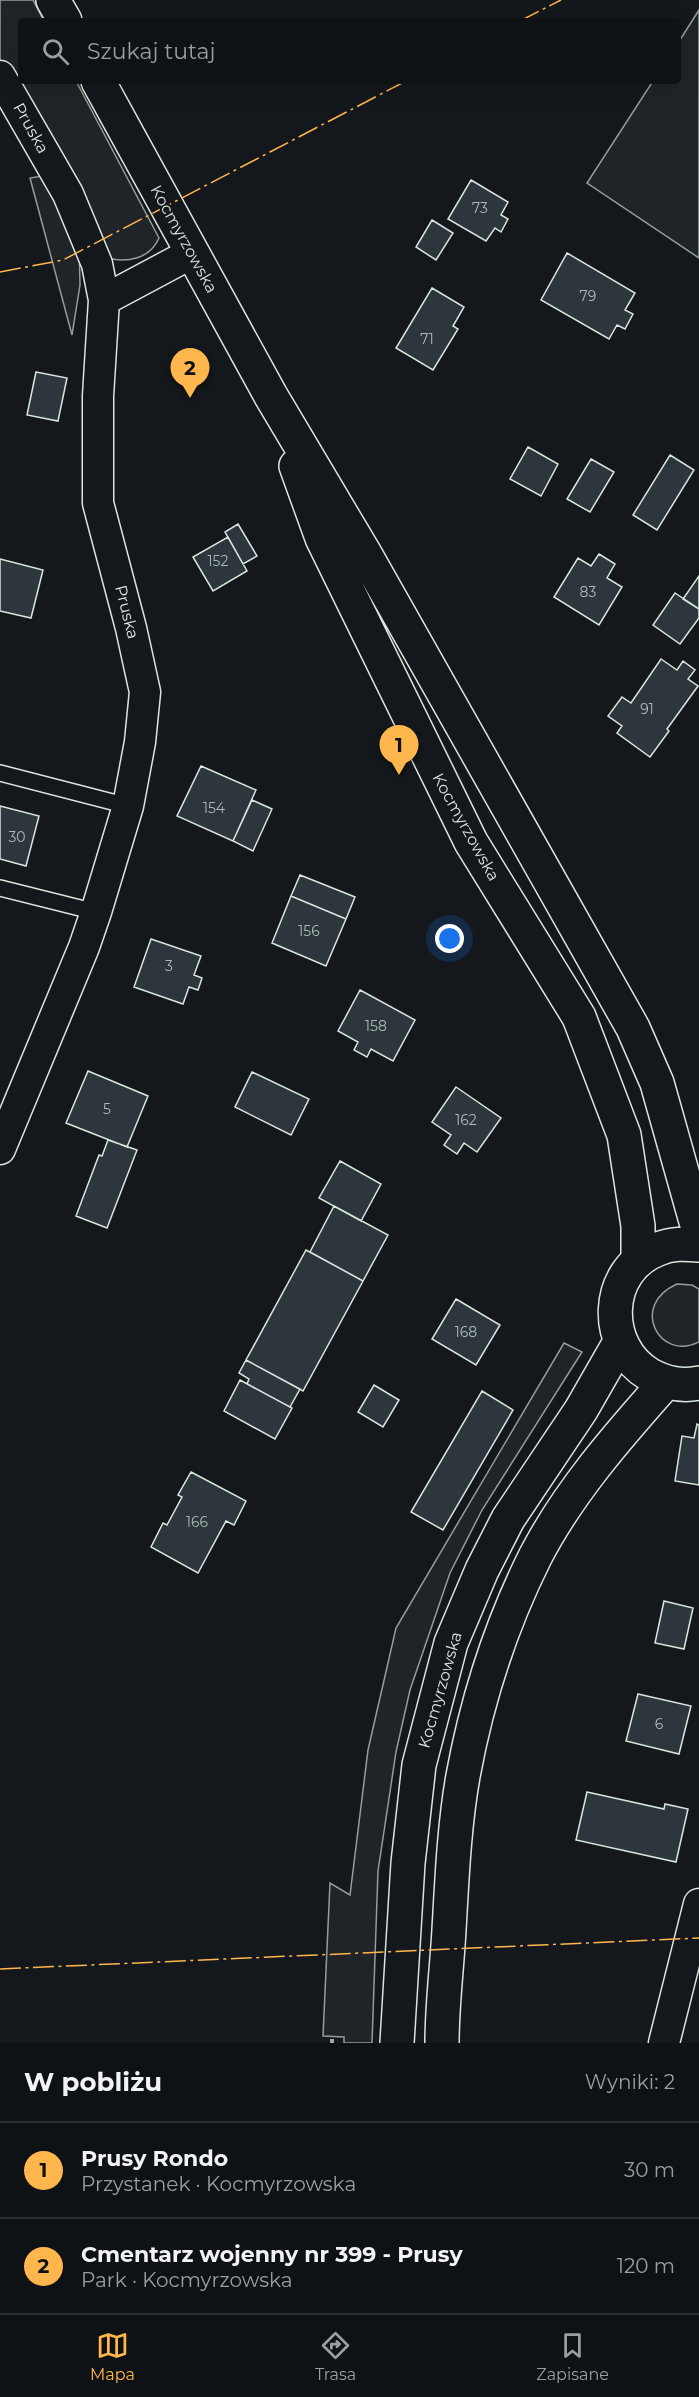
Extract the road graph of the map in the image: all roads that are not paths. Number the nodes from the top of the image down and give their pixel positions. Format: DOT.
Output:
graph roads {
  1 [pos="53,0"];
  2 [pos="63,18"];
  3 [pos="0,76"];
  4 [pos="100,84"];
  5 [pos="192,253"];
  6 [pos="104,300"];
  7 [pos="271,396"];
  8 [pos="0,773"];
  9 [pos="128,806"];
  10 [pos="0,888"];
  11 [pos="96,912"];
  12 [pos="0,1149"];
  13 [pos="699,1232"];
  14 [pos="699,1245"];
  15 [pos="638,1261"];
  16 [pos="620,1342"];
  17 [pos="665,1383"];
  18 [pos="699,1383"];
  19 [pos="699,1904"];
  20 [pos="397,2043"];
  21 [pos="442,2043"];
  22 [pos="664,2043"];
  1 -- 2 [label="main road"];
  3 -- 6 [label="street, Pruska"];
  4 -- 5 [label="main road, Kocmyrzowska"];
  5 -- 6 [label="street"];
  5 -- 7 [label="main road, Kocmyrzowska"];
  6 -- 9 [label="street, Pruska"];
  7 -- 13 [label="main road, Kocmyrzowska"];
  7 -- 15 [label="main road, Kocmyrzowska"];
  8 -- 9 [label="lane"];
  9 -- 11 [label="street, Pruska"];
  10 -- 11 [label="lane"];
  11 -- 12 [label="street, Pruska"];
  14 -- 15 [label="main road"];
  15 -- 16 [label="main road"];
  16 -- 17 [label="main road"];
  16 -- 20 [label="main road, Kocmyrzowska"];
  17 -- 18 [label="main road"];
  17 -- 21 [label="main road"];
  19 -- 22 [label="street"];
}
